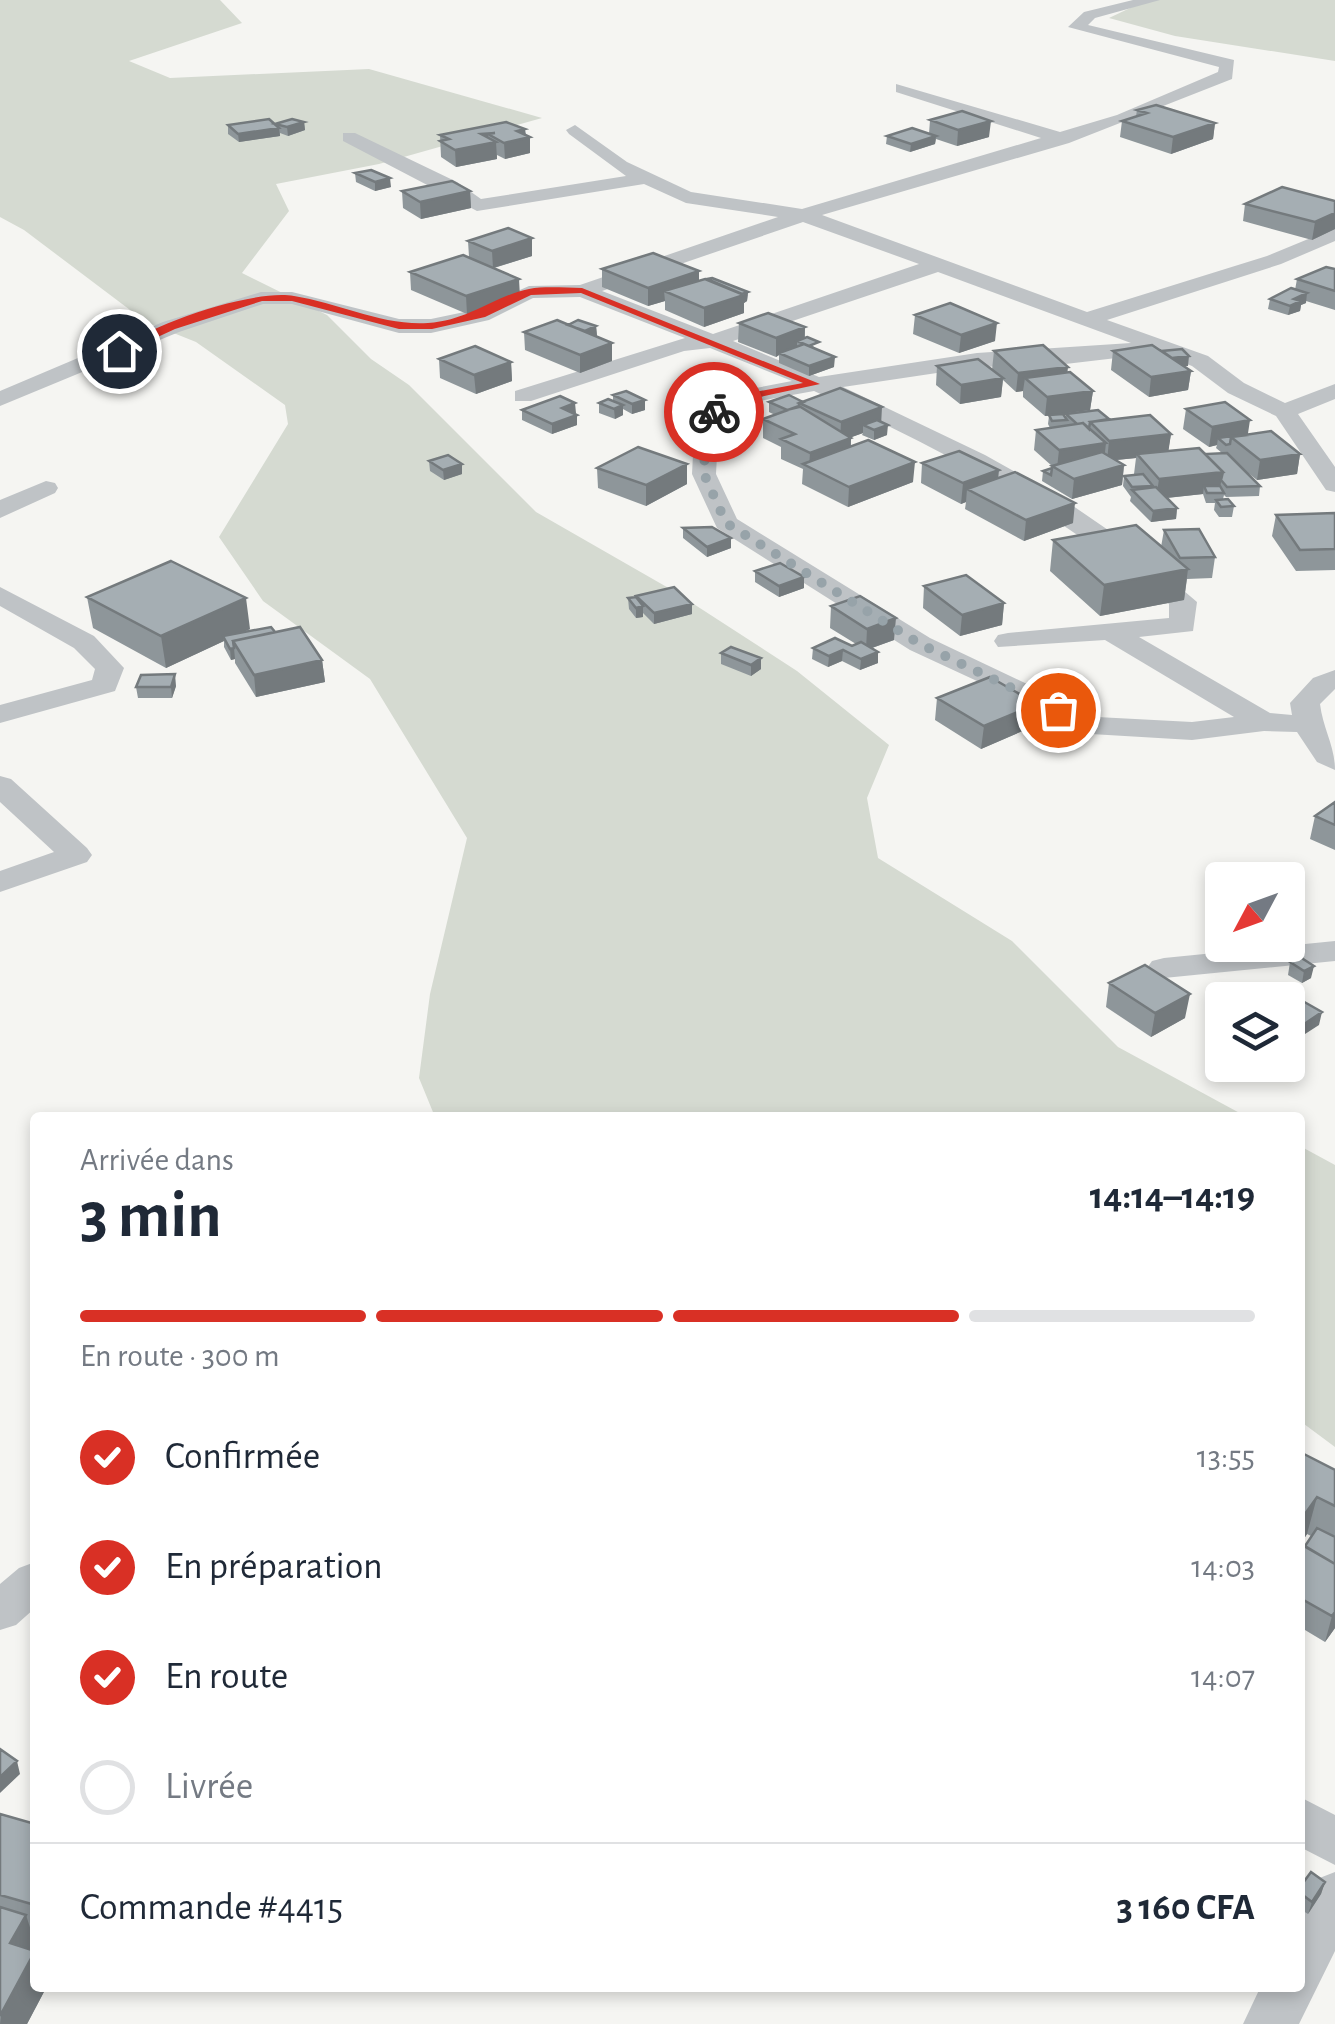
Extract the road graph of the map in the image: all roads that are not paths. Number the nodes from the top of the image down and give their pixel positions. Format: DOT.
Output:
graph roads {
  1 [pos="1152,0"];
  2 [pos="902,88"];
  3 [pos="575,130"];
  4 [pos="349,137"];
  5 [pos="1063,138"];
  6 [pos="646,178"];
  7 [pos="804,215"];
  8 [pos="1335,234"];
  9 [pos="943,263"];
  10 [pos="582,290"];
  11 [pos="1087,319"];
  12 [pos="713,341"];
  13 [pos="1158,346"];
  14 [pos="814,384"];
  15 [pos="1335,391"];
  16 [pos="523,396"];
  17 [pos="0,399"];
  18 [pos="1284,411"];
  19 [pos="1335,485"];
  20 [pos="46,488"];
  21 [pos="0,510"];
  22 [pos="0,595"];
  23 [pos="1114,634"];
  24 [pos="1008,640"];
  25 [pos="1335,679"];
  26 [pos="0,714"];
  27 [pos="1264,722"];
  28 [pos="1306,724"];
  29 [pos="1335,761"];
  30 [pos="0,784"];
  31 [pos="0,882"];
  32 [pos="1335,950"];
  33 [pos="1164,968"];
  34 [pos="30,1584"];
  35 [pos="0,1611"];
  36 [pos="1305,1823"];
  37 [pos="1335,1842"];
  38 [pos="1335,1896"];
  39 [pos="1305,1956"];
  40 [pos="1287,1992"];
  41 [pos="1270,2024"];
  1 -- 5 [label="street"];
  2 -- 5 [label="street"];
  3 -- 6 [label="street"];
  4 -- 6 [label="street"];
  5 -- 7 [label="street"];
  6 -- 7 [label="street"];
  7 -- 9 [label="street"];
  7 -- 10 [label="street"];
  8 -- 11 [label="street"];
  9 -- 11 [label="street"];
  9 -- 12 [label="street"];
  10 -- 12 [label="street"];
  10 -- 17 [label="street"];
  11 -- 13 [label="street"];
  12 -- 14 [label="street"];
  12 -- 16 [label="street"];
  13 -- 14 [label="street"];
  13 -- 18 [label="street"];
  14 -- 23 [label="street"];
  14 -- 27 [label="street"];
  15 -- 18 [label="street"];
  18 -- 19 [label="street"];
  20 -- 21 [label="street"];
  22 -- 26 [label="street"];
  23 -- 24 [label="street"];
  23 -- 27 [label="street"];
  25 -- 28 [label="street"];
  27 -- 28 [label="street"];
  28 -- 29 [label="street"];
  30 -- 31 [label="street"];
  32 -- 33 [label="street"];
  34 -- 35 [label="street"];
  36 -- 37 [label="street"];
  38 -- 39 [label="street"];
  40 -- 41 [label="street"];
}
